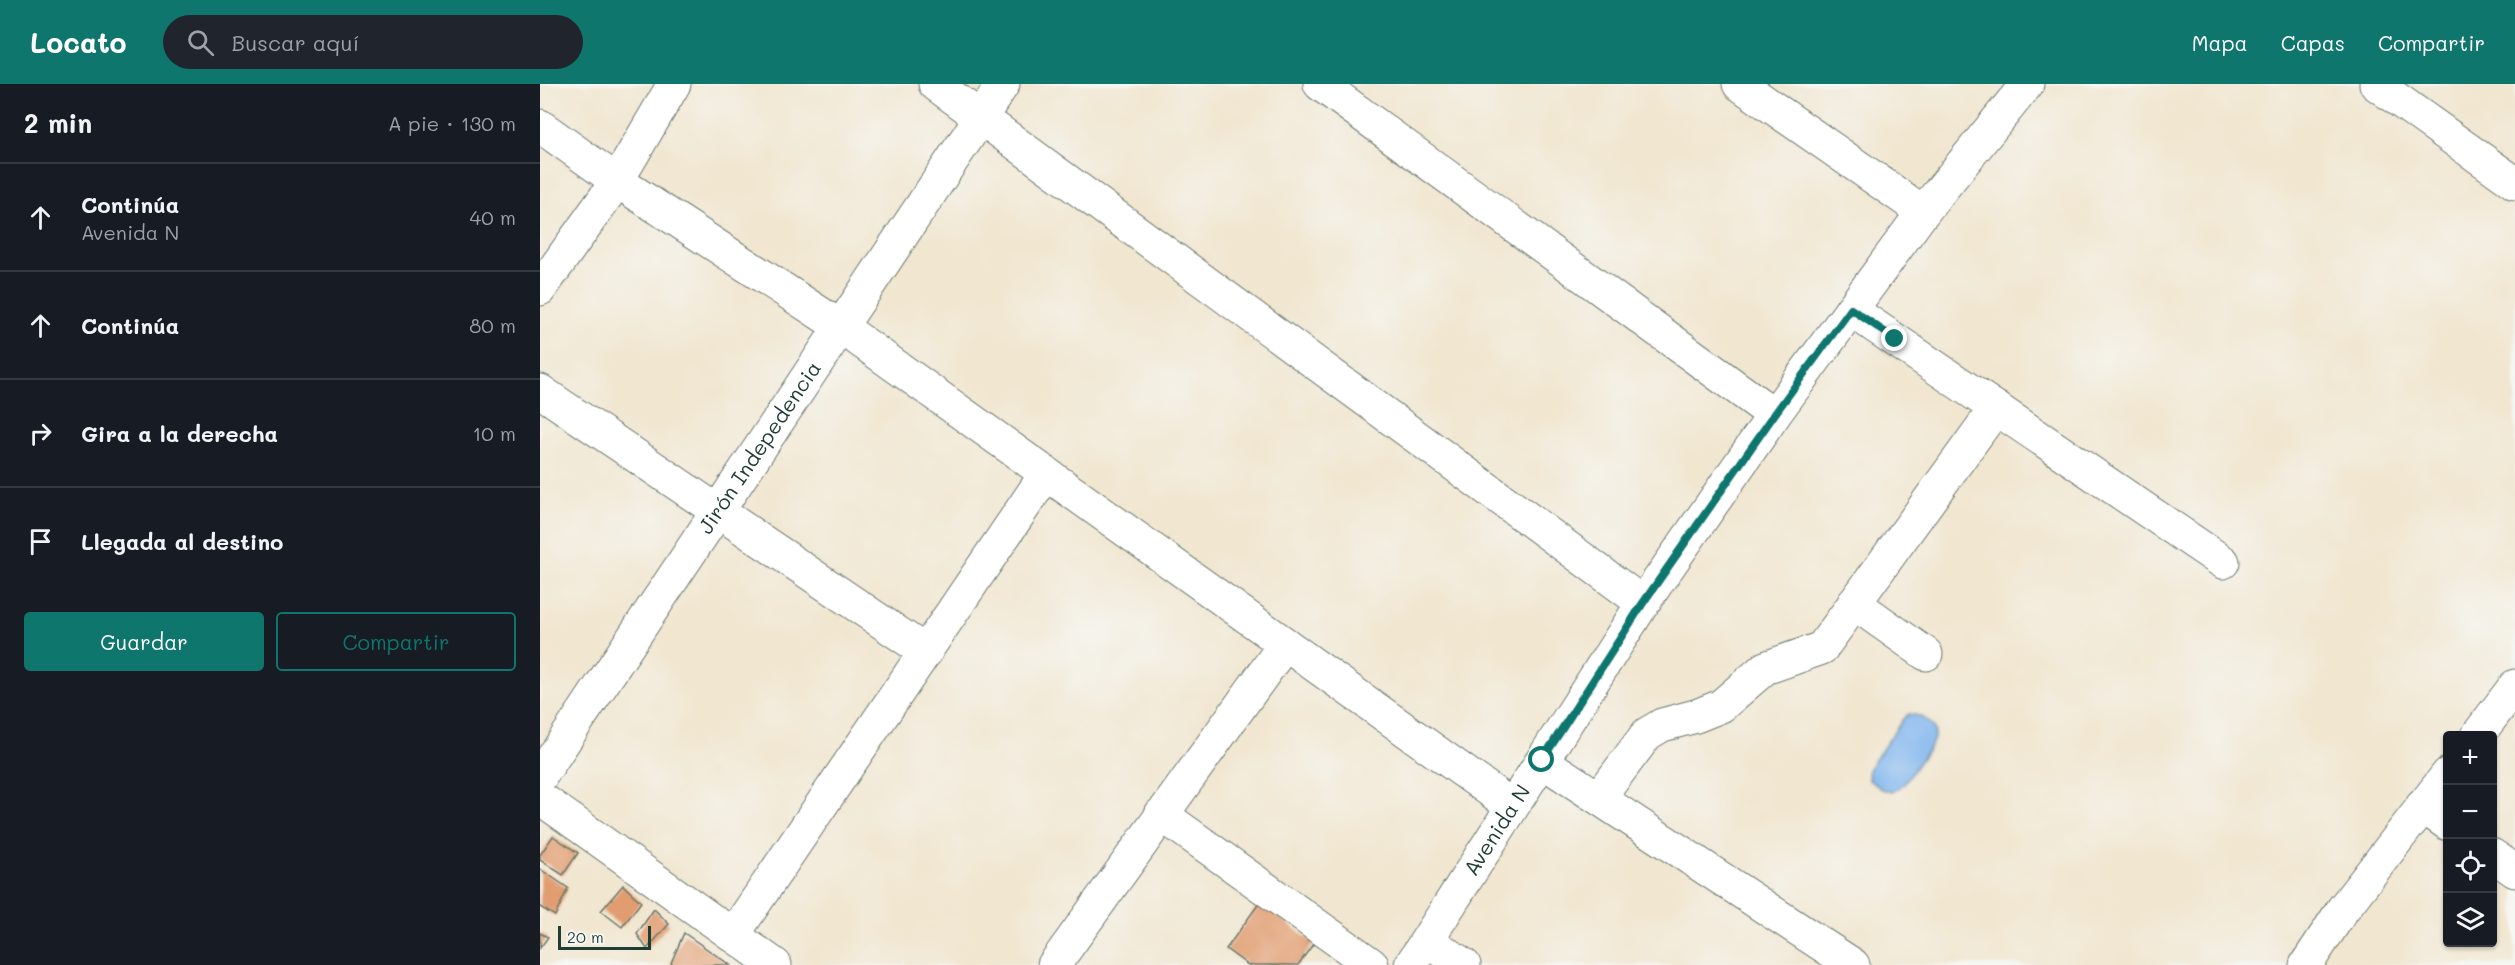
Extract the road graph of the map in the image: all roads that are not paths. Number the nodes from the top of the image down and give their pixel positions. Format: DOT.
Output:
graph roads {
  1 [pos="675,84"];
  2 [pos="935,84"];
  3 [pos="1003,84"];
  4 [pos="1320,84"];
  5 [pos="1739,84"];
  6 [pos="2027,84"];
  7 [pos="2377,84"];
  8 [pos="981,119"];
  9 [pos="540,126"];
  10 [pos="617,181"];
  11 [pos="2515,183"];
  12 [pos="1923,212"];
  13 [pos="540,289"];
  14 [pos="1851,309"];
  15 [pos="841,327"];
  16 [pos="540,391"];
  17 [pos="1996,408"];
  18 [pos="1774,415"];
  19 [pos="1046,474"];
  20 [pos="718,511"];
  21 [pos="2223,562"];
  22 [pos="1643,603"];
  23 [pos="1854,603"];
  24 [pos="1285,644"];
  25 [pos="926,652"];
  26 [pos="1926,654"];
  27 [pos="2515,686"];
  28 [pos="2480,731"];
  29 [pos="1542,760"];
  30 [pos="540,777"];
  31 [pos="2445,785"];
  32 [pos="540,798"];
  33 [pos="1599,798"];
  34 [pos="1512,806"];
  35 [pos="1161,814"];
  36 [pos="2435,815"];
  37 [pos="2497,858"];
  38 [pos="2515,871"];
  39 [pos="733,935"];
  40 [pos="1419,953"];
  41 [pos="775,965"];
  42 [pos="1054,965"];
  43 [pos="1372,965"];
  44 [pos="1464,965"];
  45 [pos="1853,965"];
  46 [pos="2306,965"];
  1 -- 10 [label="street"];
  2 -- 8 [label="street"];
  3 -- 8 [label="street, Jirón Indepedencia"];
  4 -- 18 [label="street"];
  5 -- 12 [label="street"];
  6 -- 12 [label="street, Avenida N"];
  7 -- 11 [label="street"];
  8 -- 15 [label="street, Jirón Indepedencia"];
  8 -- 22 [label="street"];
  9 -- 10 [label="street"];
  10 -- 13 [label="street"];
  10 -- 15 [label="street"];
  12 -- 14 [label="street, Avenida N"];
  14 -- 17 [label="street"];
  14 -- 18 [label="street, Avenida N"];
  15 -- 19 [label="street"];
  15 -- 20 [label="street, Jirón Indepedencia"];
  16 -- 20 [label="street"];
  17 -- 21 [label="street"];
  17 -- 23 [label="street"];
  18 -- 22 [label="street, Avenida N"];
  19 -- 24 [label="street"];
  19 -- 25 [label="street"];
  20 -- 25 [label="street"];
  20 -- 30 [label="street, Jirón Indepedencia"];
  22 -- 29 [label="street, Avenida N"];
  23 -- 26 [label="street"];
  23 -- 33 [label="street"];
  24 -- 34 [label="street"];
  24 -- 35 [label="street"];
  25 -- 39 [label="street"];
  27 -- 28 [label="street"];
  29 -- 33 [label="street"];
  29 -- 34 [label="street, Avenida N"];
  31 -- 36 [label="street"];
  32 -- 39 [label="street"];
  33 -- 45 [label="street"];
  34 -- 40 [label="street, Avenida N"];
  35 -- 42 [label="street"];
  35 -- 43 [label="street"];
  36 -- 46 [label="street"];
  37 -- 38 [label="street"];
  39 -- 41 [label="street"];
  40 -- 44 [label="street"];
}
